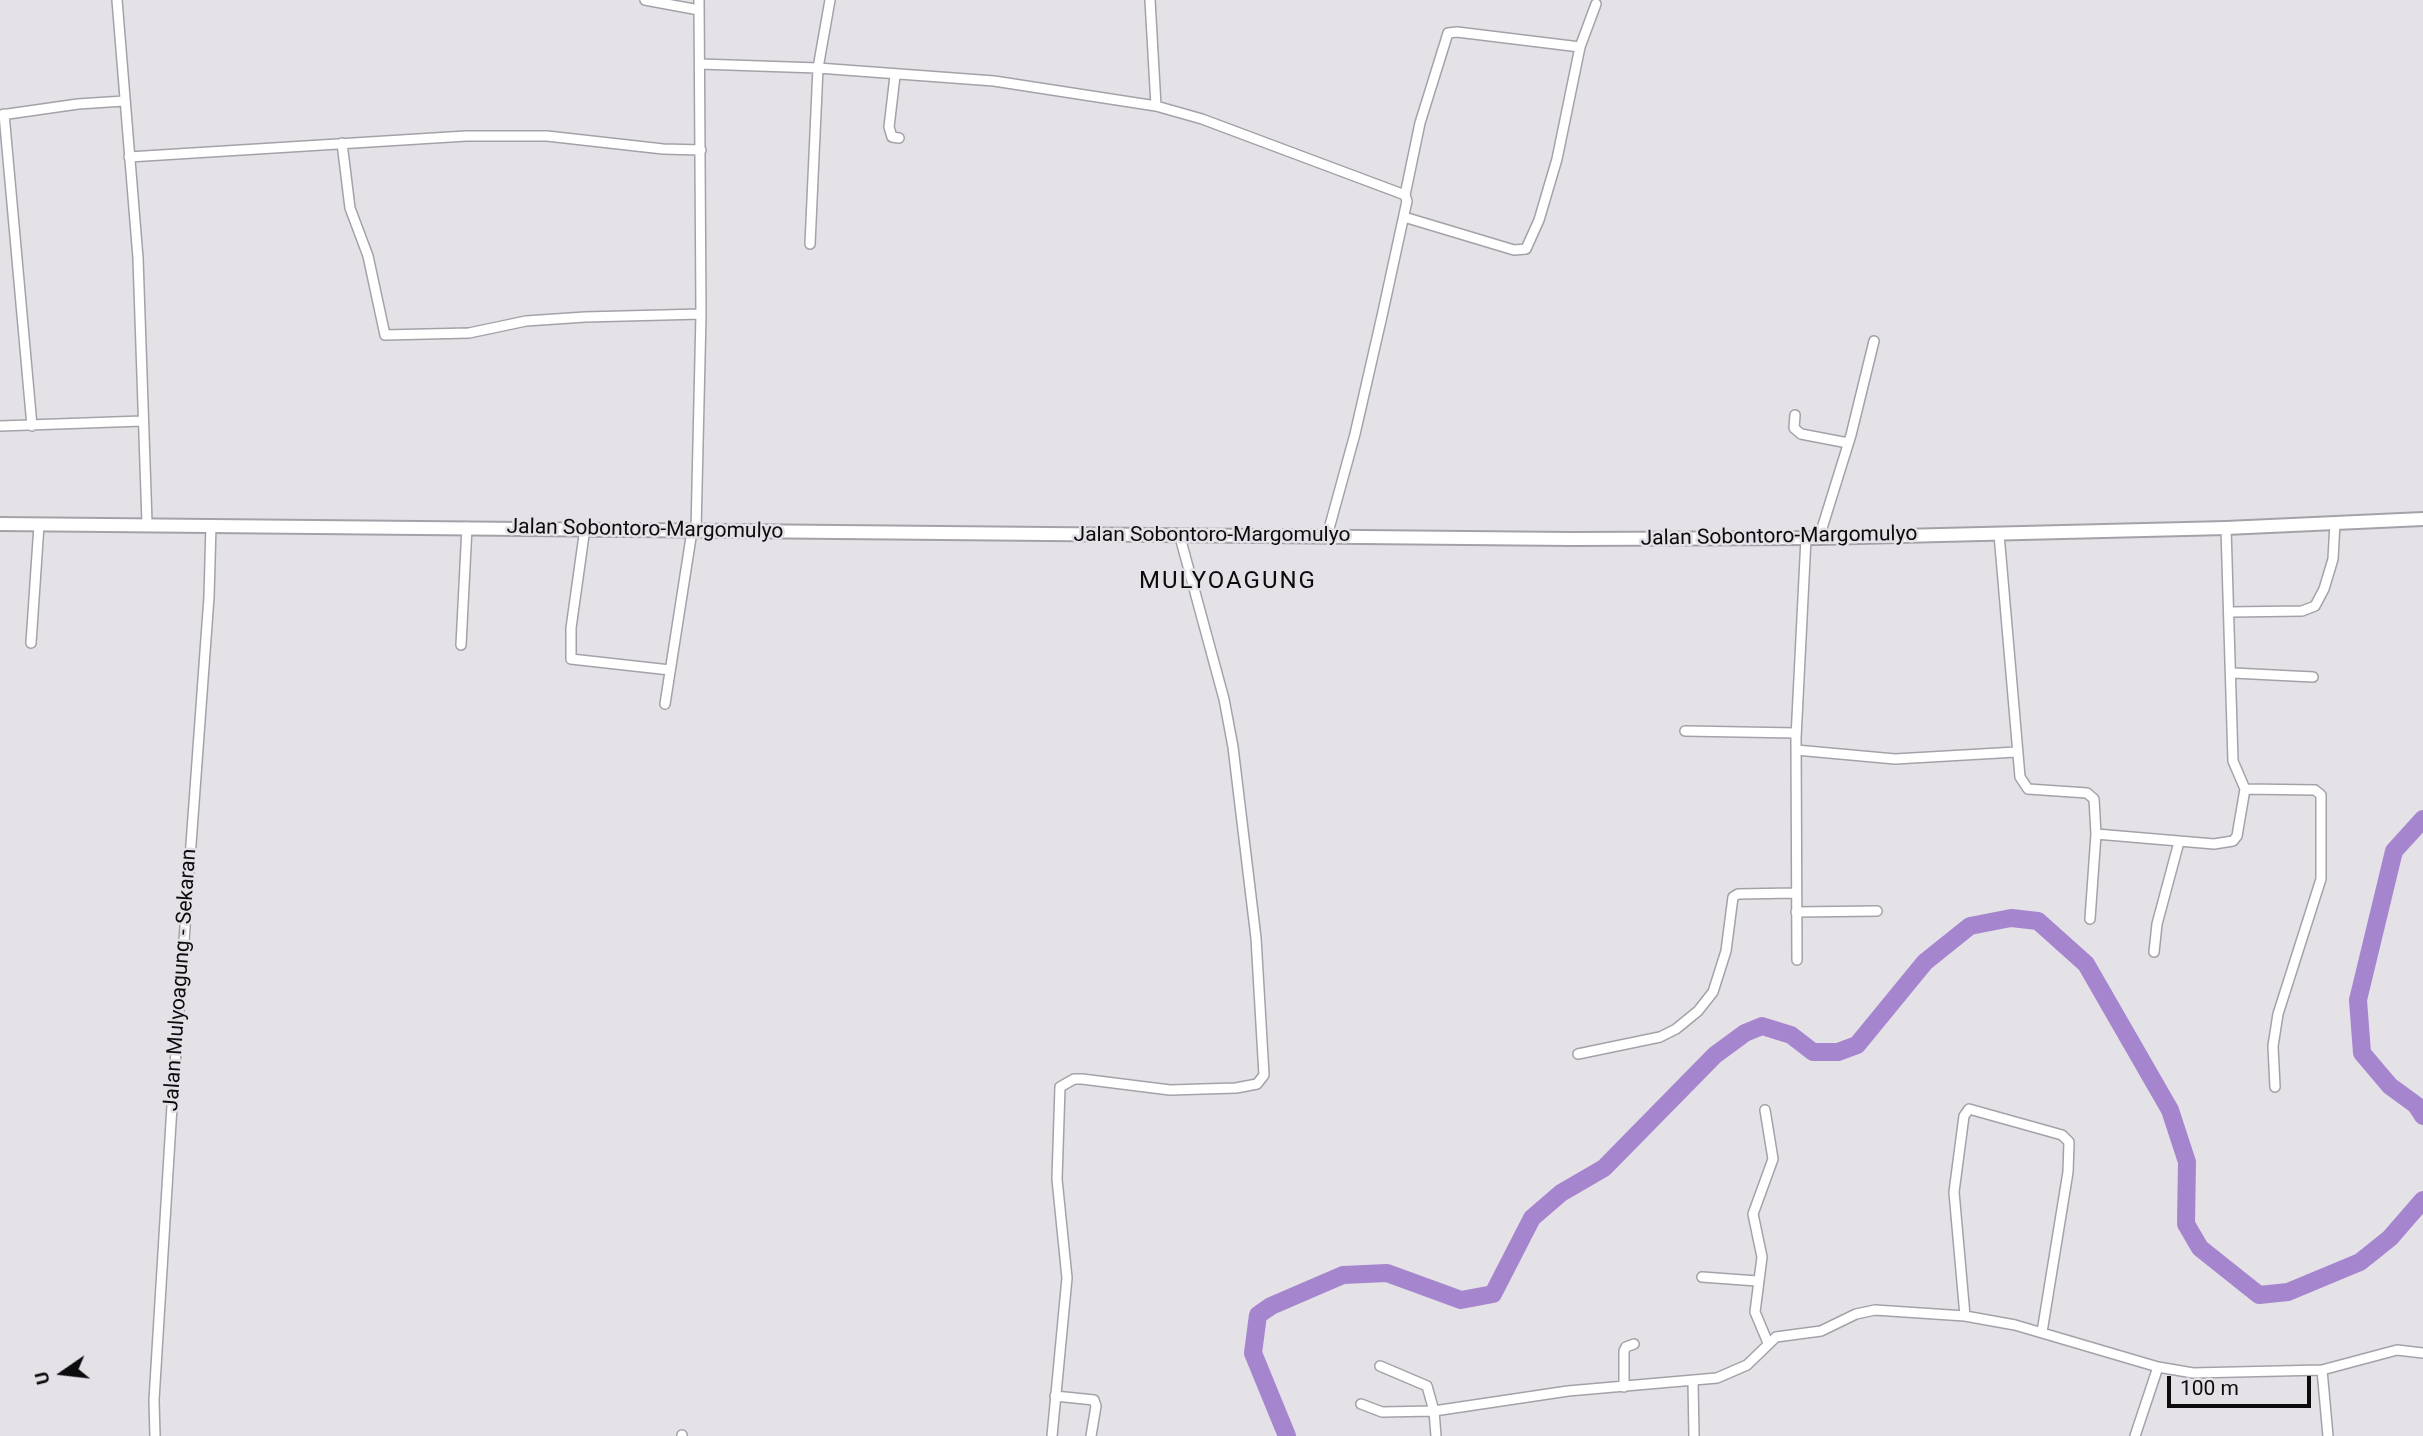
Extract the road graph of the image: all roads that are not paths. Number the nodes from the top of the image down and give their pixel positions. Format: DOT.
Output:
graph roads {
  1 [pos="117,0"];
  2 [pos="645,0"];
  3 [pos="830,0"];
  4 [pos="1150,0"];
  5 [pos="1596,4"];
  6 [pos="699,5"];
  7 [pos="1580,47"];
  8 [pos="700,64"];
  9 [pos="818,68"];
  10 [pos="895,76"];
  11 [pos="124,101"];
  12 [pos="1156,106"];
  13 [pos="2,115"];
  14 [pos="899,138"];
  15 [pos="342,143"];
  16 [pos="701,150"];
  17 [pos="129,157"];
  18 [pos="1405,195"];
  19 [pos="1404,217"];
  20 [pos="810,244"];
  21 [pos="701,314"];
  22 [pos="1874,341"];
  23 [pos="1795,415"];
  24 [pos="142,421"];
  25 [pos="0,426"];
  26 [pos="32,426"];
  27 [pos="1848,443"];
  28 [pos="2423,519"];
  29 [pos="147,523"];
  30 [pos="2335,523"];
  31 [pos="0,524"];
  32 [pos="39,525"];
  33 [pos="211,525"];
  34 [pos="467,527"];
  35 [pos="585,528"];
  36 [pos="2226,528"];
  37 [pos="694,531"];
  38 [pos="1999,534"];
  39 [pos="1327,536"];
  40 [pos="1180,537"];
  41 [pos="1812,538"];
  42 [pos="2230,612"];
  43 [pos="31,643"];
  44 [pos="461,645"];
  45 [pos="670,670"];
  46 [pos="2232,673"];
  47 [pos="2314,677"];
  48 [pos="665,704"];
  49 [pos="1685,732"];
  50 [pos="1796,733"];
  51 [pos="1796,750"];
  52 [pos="2016,752"];
  53 [pos="2245,789"];
  54 [pos="2096,834"];
  55 [pos="2179,842"];
  56 [pos="1795,892"];
  57 [pos="1877,911"];
  58 [pos="1796,912"];
  59 [pos="2090,919"];
  60 [pos="2154,952"];
  61 [pos="1797,960"];
  62 [pos="1578,1054"];
  63 [pos="2276,1087"];
  64 [pos="1765,1110"];
  65 [pos="1702,1277"];
  66 [pos="1757,1281"];
  67 [pos="1965,1316"];
  68 [pos="2042,1332"];
  69 [pos="1768,1343"];
  70 [pos="1634,1344"];
  71 [pos="2423,1353"];
  72 [pos="1380,1366"];
  73 [pos="2158,1367"];
  74 [pos="2322,1370"];
  75 [pos="1693,1381"];
  76 [pos="1624,1387"];
  77 [pos="1055,1396"];
  78 [pos="1361,1404"];
  79 [pos="1433,1410"];
  80 [pos="155,1436"];
  81 [pos="1052,1436"];
  82 [pos="1091,1436"];
  83 [pos="1436,1436"];
  84 [pos="1694,1436"];
  85 [pos="2135,1436"];
  86 [pos="2328,1436"];
  1 -- 11 [label="street"];
  2 -- 6 [label="street"];
  3 -- 9 [label="street"];
  4 -- 12 [label="street"];
  5 -- 7 [label="street"];
  6 -- 8 [label="street"];
  7 -- 18 [label="street"];
  7 -- 19 [label="street"];
  8 -- 9 [label="street"];
  8 -- 16 [label="street"];
  9 -- 10 [label="street"];
  9 -- 20 [label="street"];
  10 -- 12 [label="street"];
  10 -- 14 [label="street"];
  11 -- 13 [label="street"];
  11 -- 17 [label="street"];
  12 -- 18 [label="street"];
  13 -- 26 [label="street"];
  15 -- 16 [label="street"];
  15 -- 17 [label="street"];
  15 -- 21 [label="street"];
  16 -- 21 [label="street"];
  17 -- 24 [label="street"];
  18 -- 19 [label="street"];
  19 -- 39 [label="street"];
  21 -- 37 [label="street"];
  22 -- 27 [label="street"];
  23 -- 27 [label="street"];
  24 -- 26 [label="street"];
  24 -- 29 [label="street"];
  25 -- 26 [label="street"];
  27 -- 41 [label="street"];
  28 -- 30 [label="street, Jalan Sobontoro-Margomulyo"];
  29 -- 32 [label="street, Jalan Sobontoro-Margomulyo"];
  29 -- 33 [label="street, Jalan Sobontoro-Margomulyo"];
  30 -- 36 [label="street, Jalan Sobontoro-Margomulyo"];
  30 -- 42 [label="street"];
  31 -- 32 [label="street, Jalan Sobontoro-Margomulyo"];
  32 -- 43 [label="street"];
  33 -- 34 [label="street, Jalan Sobontoro-Margomulyo"];
  33 -- 80 [label="street, Jalan Mulyoagung - Sekaran"];
  34 -- 35 [label="street, Jalan Sobontoro-Margomulyo"];
  34 -- 44 [label="street"];
  35 -- 37 [label="street, Jalan Sobontoro-Margomulyo"];
  35 -- 45 [label="street"];
  36 -- 38 [label="street, Jalan Sobontoro-Margomulyo"];
  36 -- 42 [label="street"];
  37 -- 40 [label="street, Jalan Sobontoro-Margomulyo"];
  37 -- 45 [label="street"];
  38 -- 41 [label="street, Jalan Sobontoro-Margomulyo"];
  38 -- 52 [label="street"];
  39 -- 40 [label="street, Jalan Sobontoro-Margomulyo"];
  39 -- 41 [label="street, Jalan Sobontoro-Margomulyo"];
  40 -- 77 [label="street"];
  41 -- 50 [label="street"];
  42 -- 46 [label="street"];
  45 -- 48 [label="street"];
  46 -- 47 [label="street"];
  46 -- 53 [label="street"];
  49 -- 50 [label="street"];
  50 -- 51 [label="street"];
  51 -- 52 [label="street"];
  51 -- 56 [label="street"];
  52 -- 54 [label="street"];
  53 -- 55 [label="street"];
  53 -- 63 [label="street"];
  54 -- 55 [label="street"];
  54 -- 59 [label="street"];
  55 -- 60 [label="street"];
  56 -- 58 [label="street"];
  56 -- 62 [label="street"];
  57 -- 58 [label="street"];
  58 -- 61 [label="street"];
  64 -- 66 [label="street"];
  65 -- 66 [label="street"];
  66 -- 69 [label="street"];
  67 -- 68 [label="street"];
  67 -- 68 [label="street"];
  67 -- 69 [label="street"];
  68 -- 73 [label="street"];
  69 -- 75 [label="street"];
  70 -- 76 [label="street"];
  71 -- 74 [label="street"];
  72 -- 79 [label="street"];
  73 -- 74 [label="street"];
  73 -- 85 [label="street"];
  74 -- 86 [label="street"];
  75 -- 76 [label="street"];
  75 -- 84 [label="street"];
  76 -- 79 [label="street"];
  77 -- 81 [label="street"];
  77 -- 82 [label="street"];
  78 -- 79 [label="street"];
  79 -- 83 [label="street"];
}
